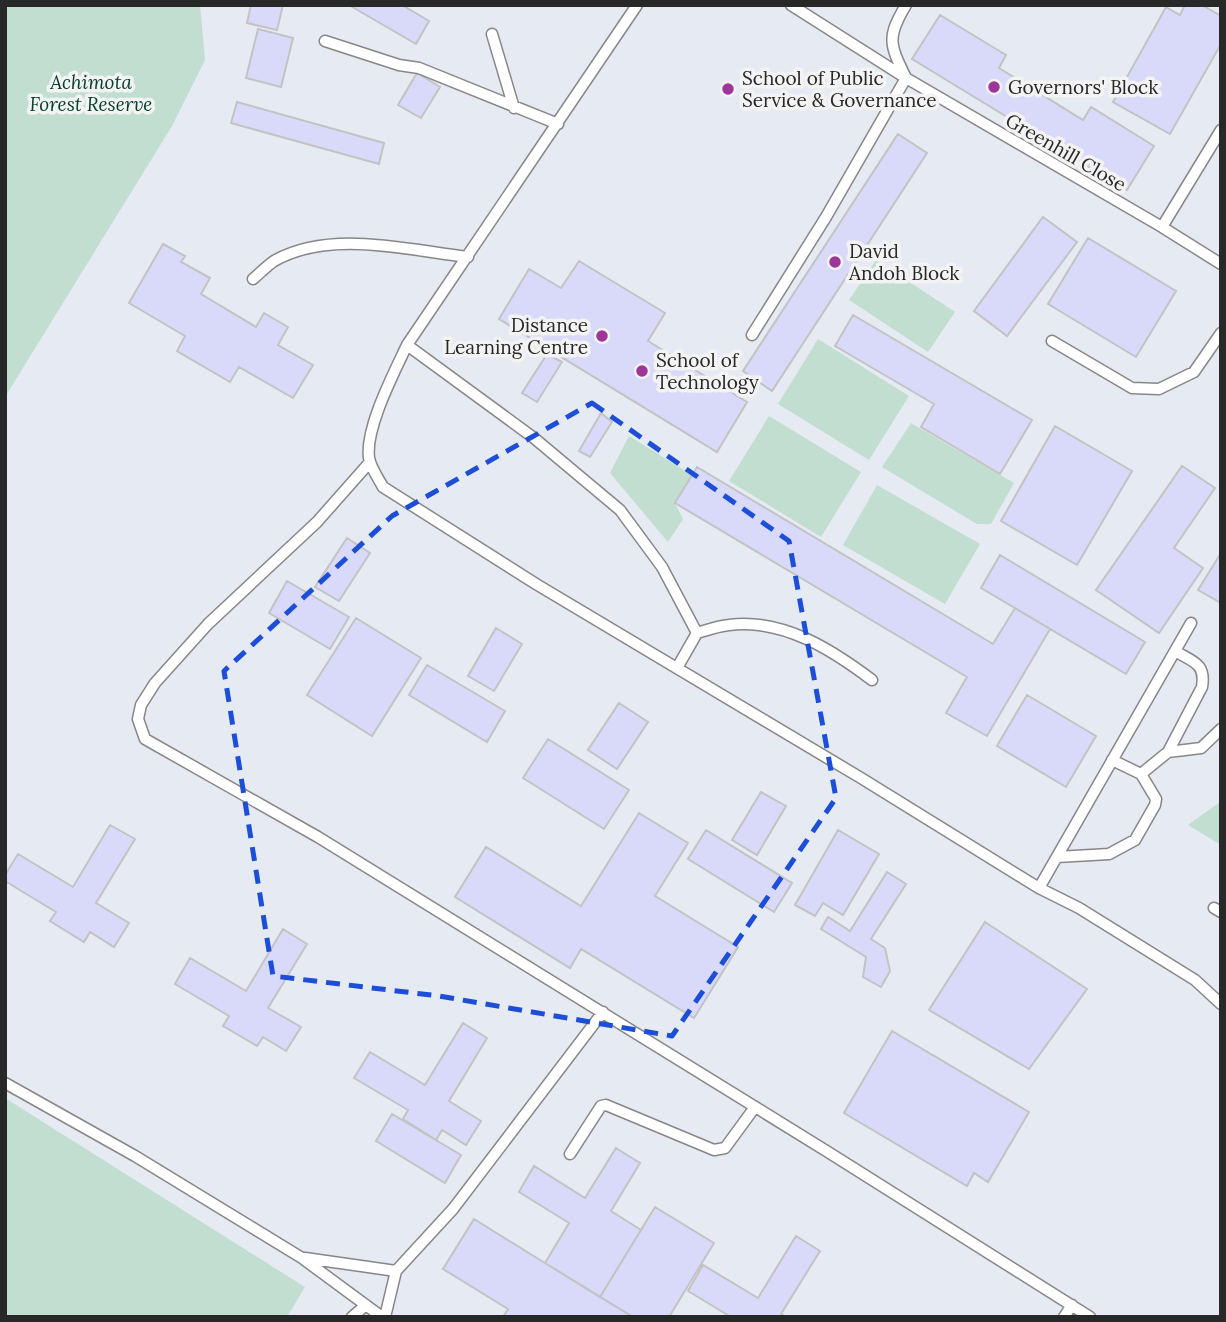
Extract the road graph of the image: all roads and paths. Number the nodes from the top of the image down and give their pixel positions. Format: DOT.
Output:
graph roads {
  1 [pos="636,5"];
  2 [pos="790,5"];
  3 [pos="906,5"];
  4 [pos="492,34"];
  5 [pos="325,41"];
  6 [pos="906,78"];
  7 [pos="514,108"];
  8 [pos="558,124"];
  9 [pos="1221,130"];
  10 [pos="1162,227"];
  11 [pos="468,257"];
  12 [pos="1220,260"];
  13 [pos="253,278"];
  14 [pos="1221,332"];
  15 [pos="752,335"];
  16 [pos="1052,341"];
  17 [pos="407,345"];
  18 [pos="369,462"];
  19 [pos="1191,623"];
  20 [pos="697,633"];
  21 [pos="1175,651"];
  22 [pos="677,668"];
  23 [pos="872,680"];
  24 [pos="1221,729"];
  25 [pos="1168,752"];
  26 [pos="1112,760"];
  27 [pos="1141,774"];
  28 [pos="1057,857"];
  29 [pos="1039,888"];
  30 [pos="1221,1004"];
  31 [pos="603,1012"];
  32 [pos="5,1083"];
  33 [pos="755,1107"];
  34 [pos="570,1154"];
  35 [pos="302,1258"];
  36 [pos="396,1271"];
  37 [pos="366,1305"];
  38 [pos="1072,1305"];
  39 [pos="352,1317"];
  40 [pos="384,1317"];
  41 [pos="1064,1317"];
  42 [pos="1090,1317"];
  1 -- 8 [label="lane"];
  2 -- 6 [label="lane, Greenhill Close"];
  3 -- 6 [label="lane"];
  4 -- 7 [label="lane"];
  5 -- 7 [label="lane"];
  6 -- 10 [label="lane, Greenhill Close"];
  6 -- 15 [label="lane"];
  7 -- 8 [label="lane"];
  8 -- 11 [label="lane"];
  9 -- 10 [label="lane"];
  10 -- 12 [label="lane, Greenhill Close"];
  11 -- 13 [label="lane"];
  11 -- 17 [label="lane"];
  14 -- 16 [label="lane"];
  17 -- 18 [label="lane"];
  17 -- 20 [label="lane"];
  18 -- 22 [label="lane"];
  18 -- 31 [label="lane"];
  19 -- 21 [label="lane"];
  20 -- 22 [label="lane"];
  20 -- 23 [label="lane"];
  21 -- 25 [label="lane"];
  21 -- 26 [label="lane"];
  22 -- 29 [label="lane"];
  24 -- 25 [label="lane"];
  25 -- 27 [label="lane"];
  26 -- 27 [label="lane"];
  26 -- 28 [label="lane"];
  27 -- 28 [label="lane"];
  28 -- 29 [label="lane"];
  29 -- 30 [label="lane"];
  31 -- 33 [label="lane"];
  31 -- 36 [label="lane"];
  32 -- 35 [label="lane"];
  33 -- 34 [label="lane"];
  33 -- 38 [label="lane"];
  35 -- 36 [label="lane"];
  35 -- 37 [label="lane"];
  36 -- 40 [label="lane"];
  37 -- 39 [label="lane"];
  37 -- 40 [label="lane"];
  38 -- 41 [label="lane"];
  38 -- 42 [label="lane"];
}
